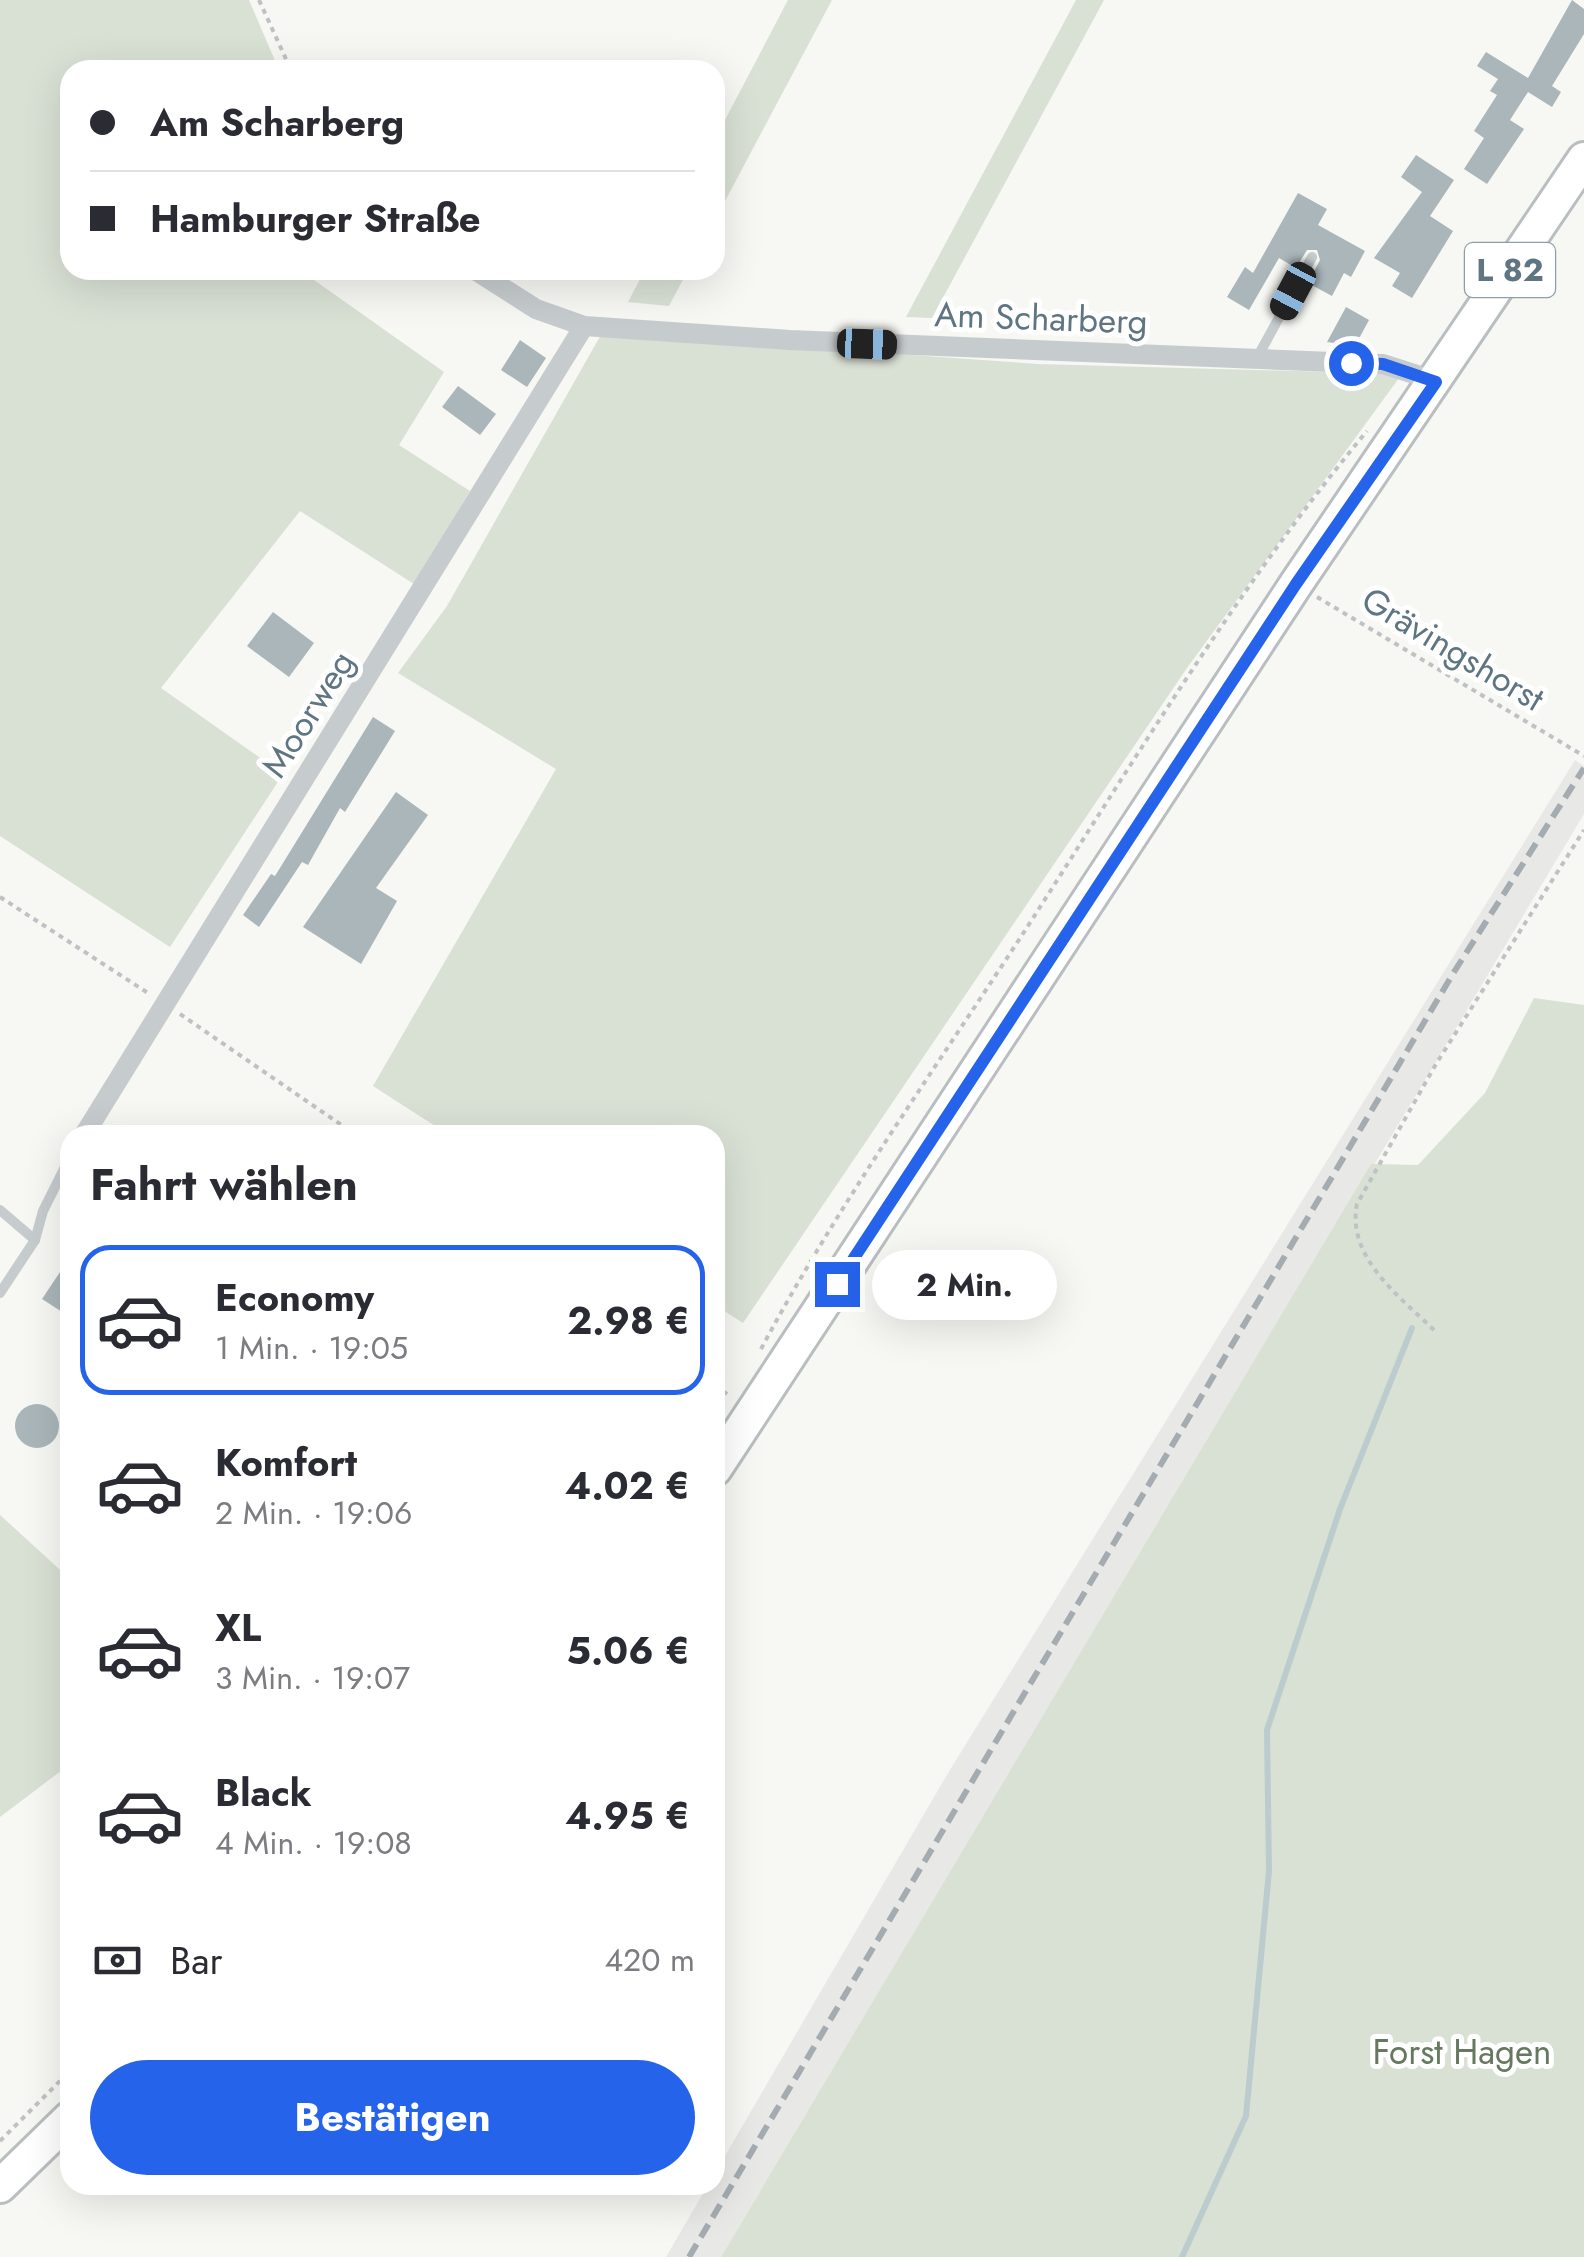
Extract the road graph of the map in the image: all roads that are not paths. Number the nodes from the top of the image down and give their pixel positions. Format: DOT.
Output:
graph roads {
  1 [pos="1584,158"];
  2 [pos="1312,257"];
  3 [pos="491,280"];
  4 [pos="584,326"];
  5 [pos="1257,359"];
  6 [pos="1436,382"];
  7 [pos="90,1125"];
  8 [pos="60,1177"];
  9 [pos="0,1210"];
  10 [pos="35,1240"];
  11 [pos="0,1293"];
  12 [pos="725,1454"];
  13 [pos="60,2128"];
  14 [pos="0,2186"];
  1 -- 6 [label="main road, L 82"];
  2 -- 5 [label="lane"];
  3 -- 4 [label="street, Am Scharberg"];
  4 -- 5 [label="street, Am Scharberg"];
  4 -- 7 [label="street, Moorweg"];
  5 -- 6 [label="street, Am Scharberg"];
  6 -- 12 [label="main road, L 82"];
  8 -- 10 [label="lane"];
  9 -- 10 [label="lane"];
  10 -- 11 [label="lane"];
  13 -- 14 [label="main road"];
}
